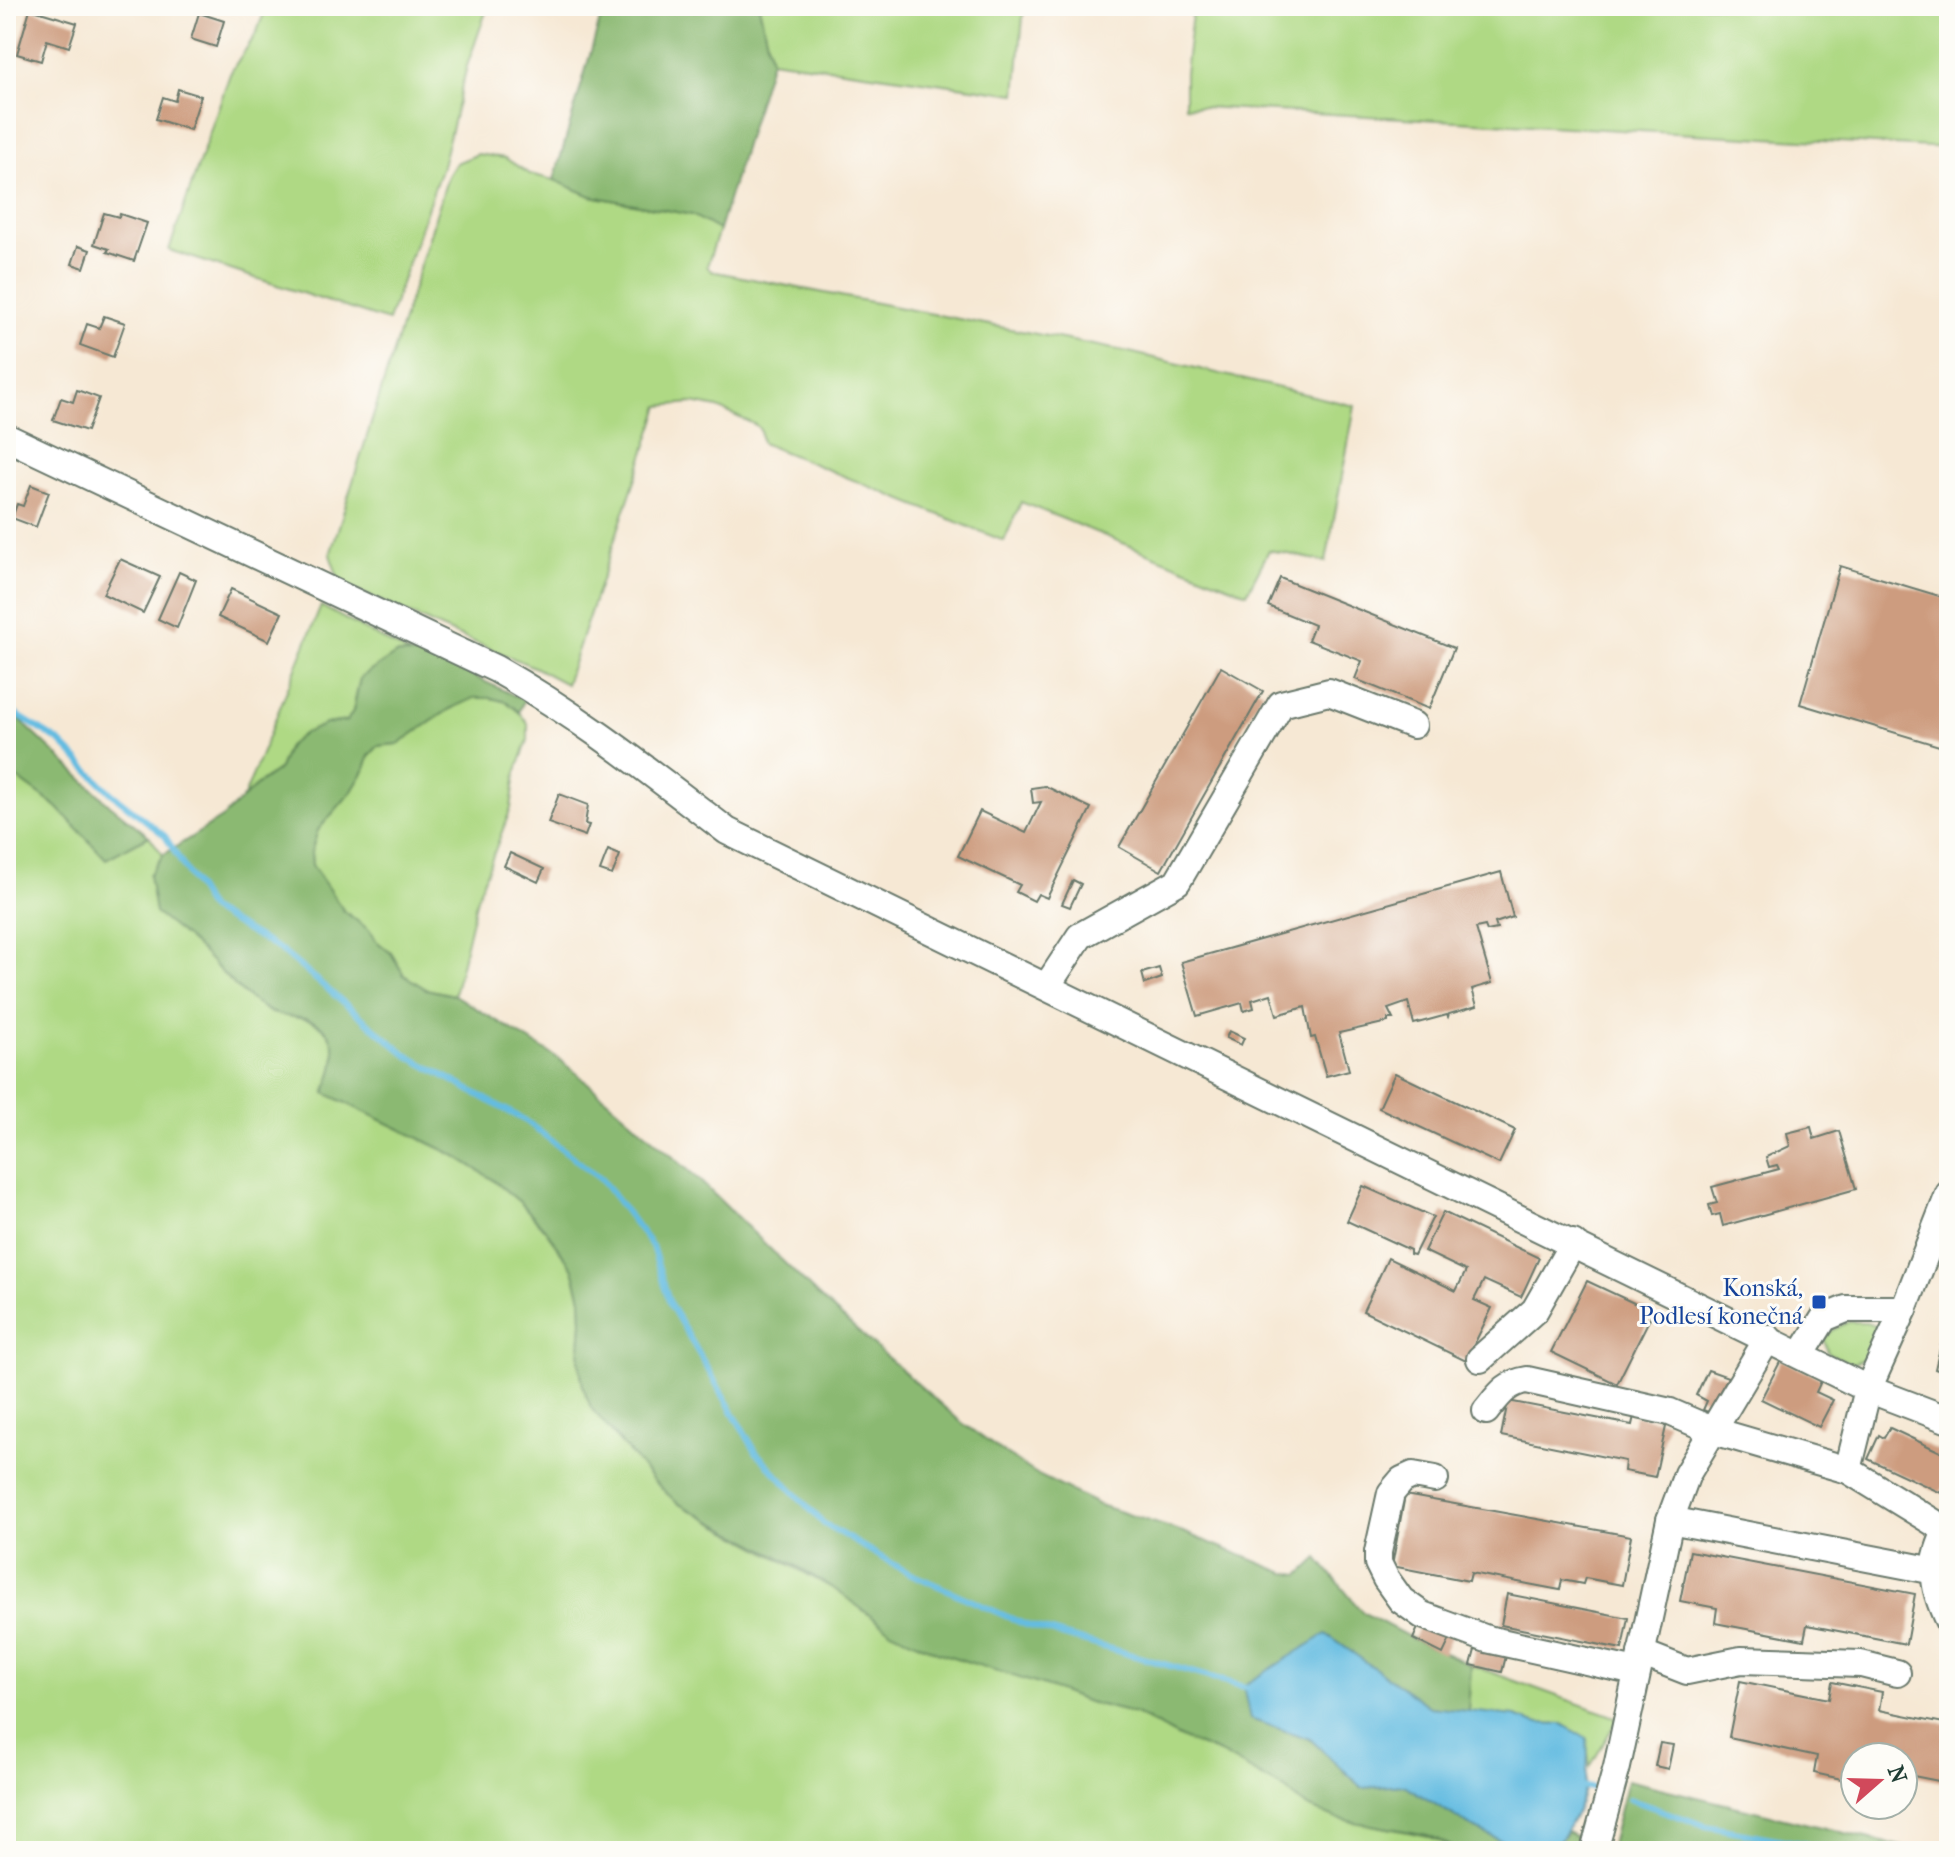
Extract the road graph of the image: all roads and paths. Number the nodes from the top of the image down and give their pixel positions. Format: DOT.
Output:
graph roads {
  1 [pos="6,437"];
  2 [pos="1413,725"];
  3 [pos="1047,986"];
  4 [pos="1949,1194"];
  5 [pos="1573,1243"];
  6 [pos="1904,1309"];
  7 [pos="1768,1338"];
  8 [pos="1801,1355"];
  9 [pos="1480,1359"];
  10 [pos="1868,1389"];
  11 [pos="1486,1411"];
  12 [pos="1949,1420"];
  13 [pos="1714,1431"];
  14 [pos="1848,1470"];
  15 [pos="1435,1479"];
  16 [pos="1670,1520"];
  17 [pos="1948,1527"];
  18 [pos="1935,1571"];
  19 [pos="1949,1622"];
  20 [pos="1638,1663"];
  21 [pos="1897,1673"];
  22 [pos="1594,1851"];
  1 -- 3 [label="street"];
  2 -- 3 [label="street"];
  3 -- 5 [label="street"];
  4 -- 6 [label="street"];
  5 -- 7 [label="street"];
  5 -- 9 [label="street"];
  6 -- 8 [label="street"];
  6 -- 10 [label="street"];
  7 -- 8 [label="street"];
  7 -- 13 [label="street"];
  8 -- 10 [label="street"];
  10 -- 12 [label="street"];
  10 -- 14 [label="street"];
  11 -- 13 [label="street"];
  13 -- 14 [label="street"];
  13 -- 16 [label="street"];
  14 -- 17 [label="street"];
  15 -- 20 [label="street"];
  16 -- 18 [label="street"];
  16 -- 20 [label="street"];
  17 -- 18 [label="street"];
  18 -- 19 [label="street"];
  20 -- 21 [label="street"];
  20 -- 22 [label="street"];
}
